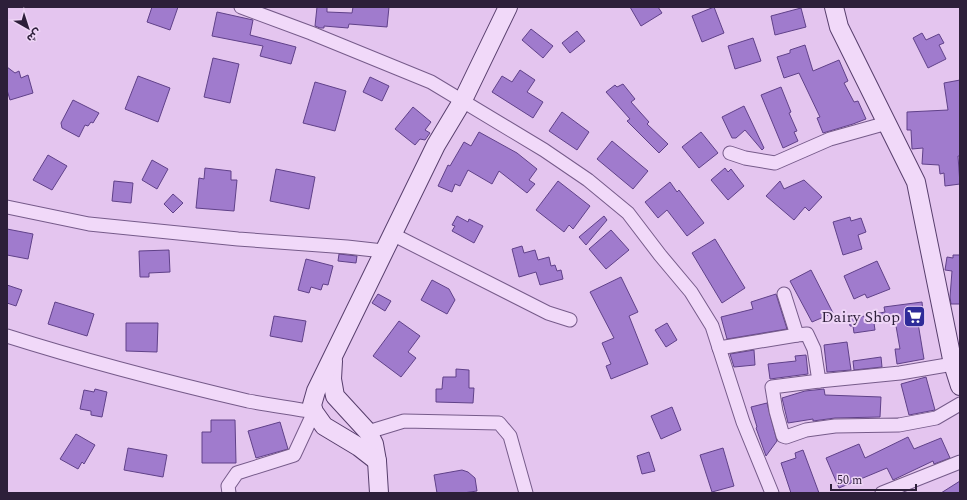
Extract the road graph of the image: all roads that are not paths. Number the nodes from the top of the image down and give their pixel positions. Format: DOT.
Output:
graph roads {
  1 [pos="241,7"];
  2 [pos="508,7"];
  3 [pos="834,7"];
  4 [pos="463,100"];
  5 [pos="886,122"];
  6 [pos="730,153"];
  7 [pos="7,207"];
  8 [pos="392,234"];
  9 [pos="384,251"];
  10 [pos="784,294"];
  11 [pos="570,320"];
  12 [pos="797,335"];
  13 [pos="7,336"];
  14 [pos="719,348"];
  15 [pos="333,358"];
  16 [pos="953,364"];
  17 [pos="819,382"];
  18 [pos="960,386"];
  19 [pos="960,404"];
  20 [pos="314,412"];
  21 [pos="368,432"];
  22 [pos="377,461"];
  23 [pos="960,462"];
  24 [pos="229,493"];
  25 [pos="379,493"];
  26 [pos="526,493"];
  27 [pos="772,493"];
  28 [pos="780,493"];
  29 [pos="784,493"];
  30 [pos="882,493"];
  1 -- 4 [label="street"];
  2 -- 4 [label="street"];
  3 -- 5 [label="street"];
  4 -- 8 [label="street"];
  4 -- 14 [label="street"];
  5 -- 6 [label="street"];
  5 -- 16 [label="street"];
  7 -- 9 [label="street"];
  8 -- 9 [label="street"];
  8 -- 11 [label="street"];
  9 -- 15 [label="street"];
  10 -- 12 [label="street"];
  12 -- 14 [label="street"];
  12 -- 17 [label="street"];
  13 -- 20 [label="street"];
  14 -- 27 [label="street"];
  15 -- 20 [label="street"];
  15 -- 21 [label="street"];
  16 -- 17 [label="street"];
  16 -- 18 [label="street"];
  17 -- 19 [label="street"];
  20 -- 22 [label="street"];
  20 -- 24 [label="street"];
  21 -- 22 [label="street"];
  21 -- 26 [label="street"];
  22 -- 25 [label="street"];
  23 -- 30 [label="street"];
  28 -- 29 [label="street"];
}
